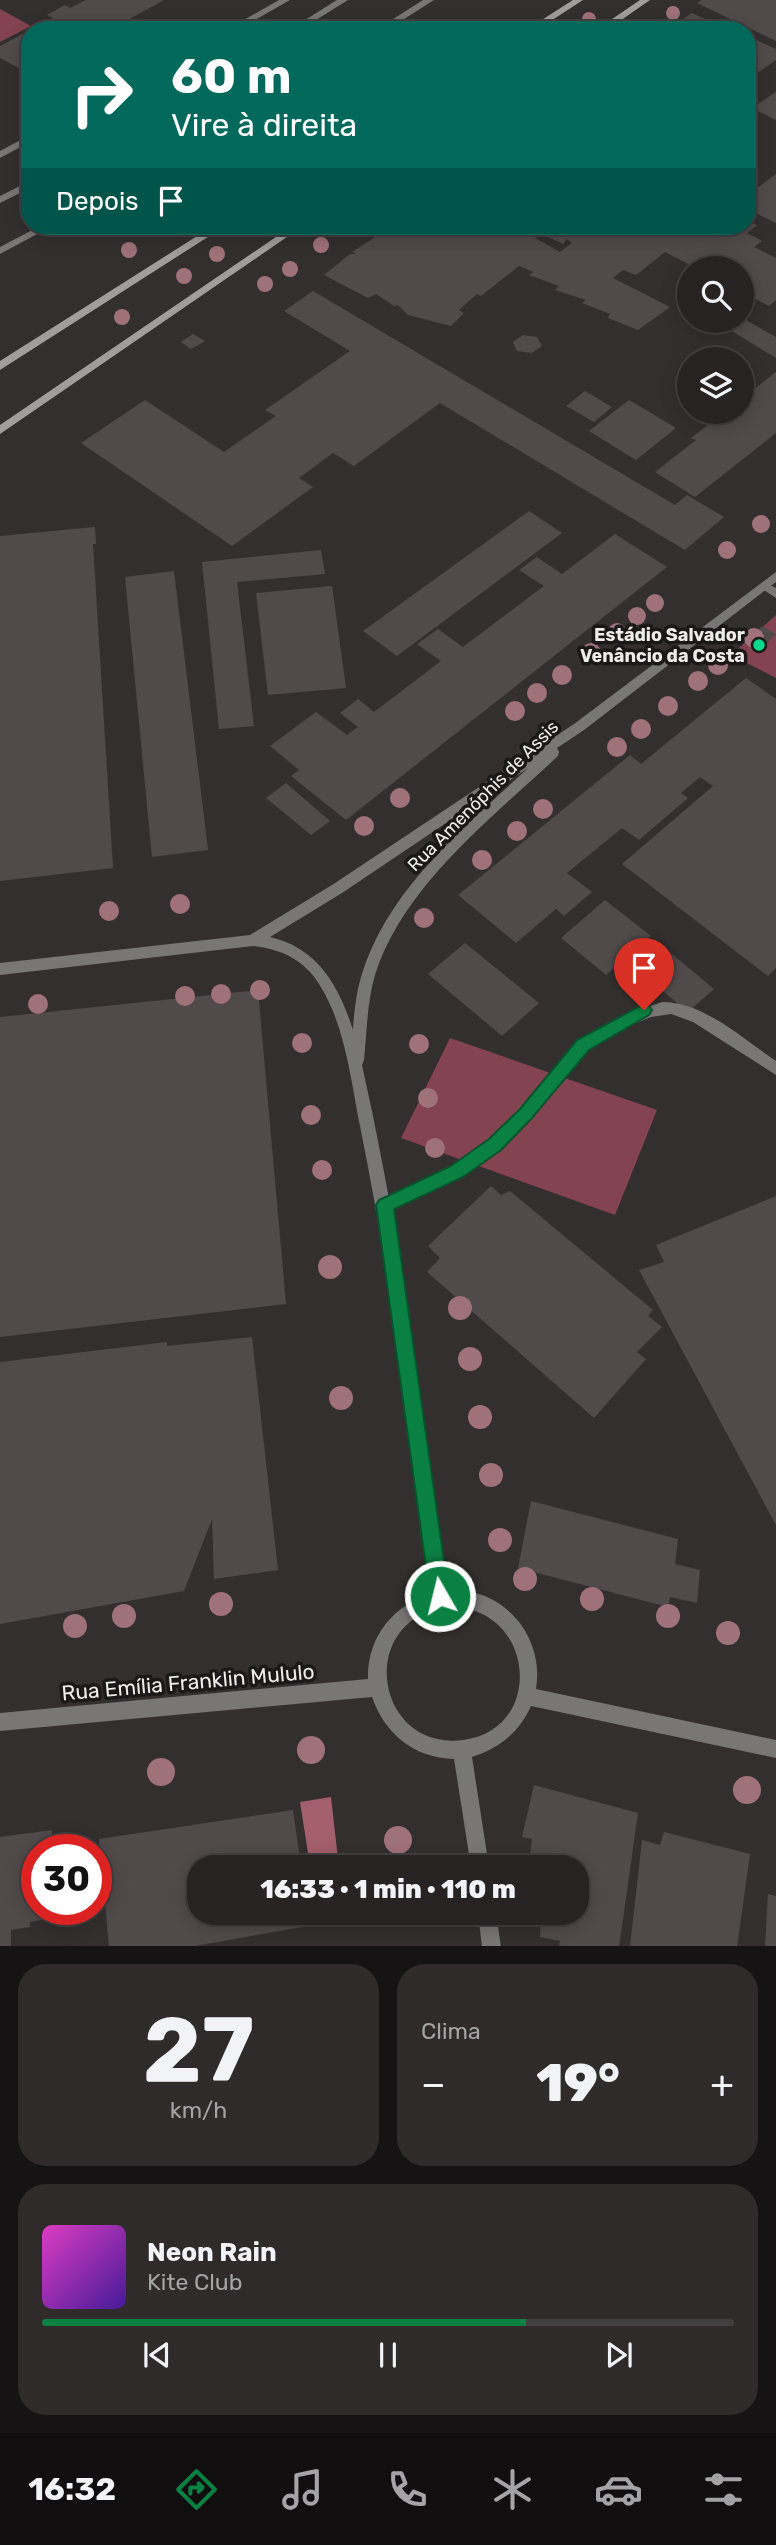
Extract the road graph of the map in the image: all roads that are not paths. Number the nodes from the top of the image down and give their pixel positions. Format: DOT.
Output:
graph roads {
  1 [pos="286,0"];
  2 [pos="343,0"];
  3 [pos="429,0"];
  4 [pos="646,0"];
  5 [pos="573,1"];
  6 [pos="247,21"];
  7 [pos="308,21"];
  8 [pos="395,21"];
  9 [pos="543,21"];
  10 [pos="614,21"];
  11 [pos="21,143"];
  12 [pos="0,155"];
  13 [pos="21,189"];
  14 [pos="0,200"];
  15 [pos="30,235"];
  16 [pos="203,235"];
  17 [pos="285,235"];
  18 [pos="0,251"];
  19 [pos="0,366"];
  20 [pos="0,430"];
  21 [pos="776,576"];
  22 [pos="764,586"];
  23 [pos="776,594"];
  24 [pos="579,727"];
  25 [pos="253,940"];
  26 [pos="0,968"];
  27 [pos="776,1069"];
  28 [pos="355,1072"];
  29 [pos="385,1205"];
  30 [pos="440,1596"];
  31 [pos="380,1687"];
  32 [pos="525,1696"];
  33 [pos="0,1722"];
  34 [pos="776,1749"];
  35 [pos="462,1752"];
  36 [pos="478,1855"];
  37 [pos="489,1925"];
  38 [pos="492,1946"];
  1 -- 6 [label="street"];
  2 -- 7 [label="street"];
  3 -- 8 [label="street"];
  4 -- 10 [label="main road"];
  5 -- 9 [label="main road"];
  11 -- 12 [label="street"];
  13 -- 14 [label="street"];
  15 -- 18 [label="street"];
  16 -- 19 [label="main road"];
  17 -- 20 [label="main road"];
  21 -- 22 [label="street, Rua Amenóphis de Assis"];
  22 -- 23 [label="street"];
  22 -- 24 [label="street, Rua Amenóphis de Assis"];
  24 -- 25 [label="street, Rua Amenóphis de Assis"];
  24 -- 28 [label="street, Rua Amenóphis de Assis"];
  25 -- 26 [label="street, Rua Amenóphis de Assis"];
  25 -- 28 [label="street, Rua Amenóphis de Assis"];
  27 -- 29 [label="street"];
  28 -- 29 [label="street"];
  29 -- 30 [label="street"];
  30 -- 31 [label="street"];
  30 -- 32 [label="street"];
  31 -- 33 [label="street, Rua Emília Franklin Mululo"];
  31 -- 35 [label="street"];
  32 -- 34 [label="street"];
  32 -- 35 [label="street"];
  35 -- 36 [label="street"];
  37 -- 38 [label="street"];
}
